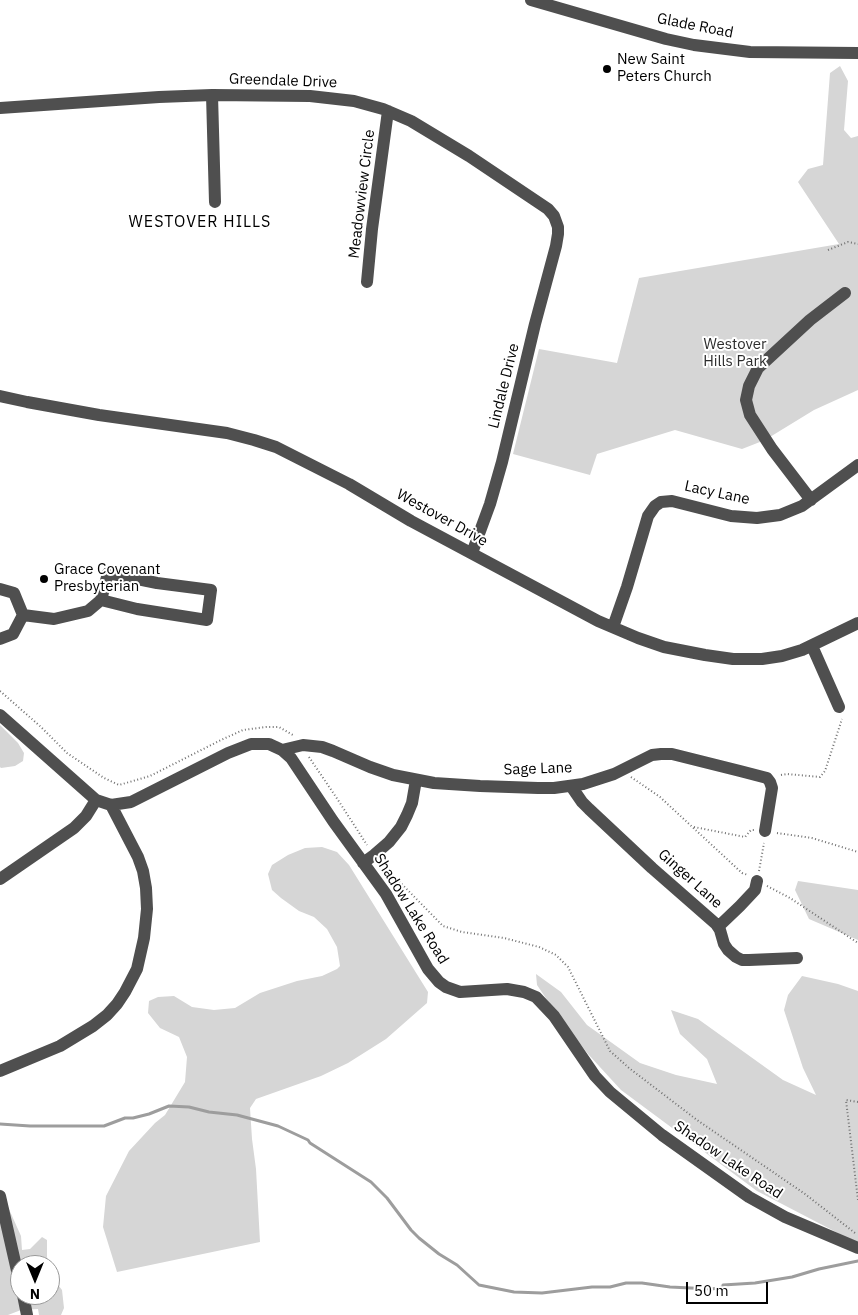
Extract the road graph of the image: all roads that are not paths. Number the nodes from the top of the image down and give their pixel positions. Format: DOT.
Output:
graph roads {
  1 [pos="531,0"];
  2 [pos="858,53"];
  3 [pos="212,95"];
  4 [pos="0,108"];
  5 [pos="388,111"];
  6 [pos="215,202"];
  7 [pos="557,225"];
  8 [pos="367,282"];
  9 [pos="845,293"];
  10 [pos="0,396"];
  11 [pos="858,465"];
  12 [pos="811,500"];
  13 [pos="472,553"];
  14 [pos="0,589"];
  15 [pos="101,600"];
  16 [pos="23,615"];
  17 [pos="858,623"];
  18 [pos="613,627"];
  19 [pos="0,639"];
  20 [pos="812,646"];
  21 [pos="839,707"];
  22 [pos="0,715"];
  23 [pos="282,750"];
  24 [pos="416,780"];
  25 [pos="571,786"];
  26 [pos="96,800"];
  27 [pos="111,805"];
  28 [pos="766,831"];
  29 [pos="369,859"];
  30 [pos="0,879"];
  31 [pos="758,880"];
  32 [pos="718,927"];
  33 [pos="797,958"];
  34 [pos="0,1071"];
  35 [pos="0,1196"];
  36 [pos="858,1248"];
  37 [pos="13,1255"];
  1 -- 2 [label="street, Glade Road"];
  3 -- 4 [label="street, Greendale Drive"];
  3 -- 5 [label="street, Greendale Drive"];
  3 -- 6 [label="street"];
  5 -- 7 [label="street, Greendale Drive"];
  5 -- 8 [label="street, Meadowview Circle"];
  7 -- 13 [label="street, Lindale Drive"];
  9 -- 12 [label="street"];
  10 -- 13 [label="street, Westover Drive"];
  11 -- 12 [label="street, Lacy Lane"];
  12 -- 18 [label="street, Lacy Lane"];
  13 -- 18 [label="street, Westover Drive"];
  14 -- 16 [label="street"];
  15 -- 15 [label="street"];
  15 -- 16 [label="street"];
  16 -- 19 [label="street"];
  17 -- 20 [label="street, Westover Drive"];
  18 -- 20 [label="street, Westover Drive"];
  20 -- 21 [label="street"];
  22 -- 26 [label="street"];
  23 -- 24 [label="street, Sage Lane"];
  23 -- 27 [label="street"];
  23 -- 29 [label="street, Shadow Lake Road"];
  24 -- 25 [label="street, Sage Lane"];
  24 -- 29 [label="street"];
  25 -- 28 [label="street, Sage Lane"];
  25 -- 32 [label="street, Ginger Lane"];
  26 -- 27 [label="street"];
  26 -- 30 [label="street"];
  27 -- 34 [label="street"];
  29 -- 36 [label="street, Shadow Lake Road"];
  31 -- 32 [label="street"];
  32 -- 33 [label="street, Ginger Lane"];
  35 -- 37 [label="street"];
}
